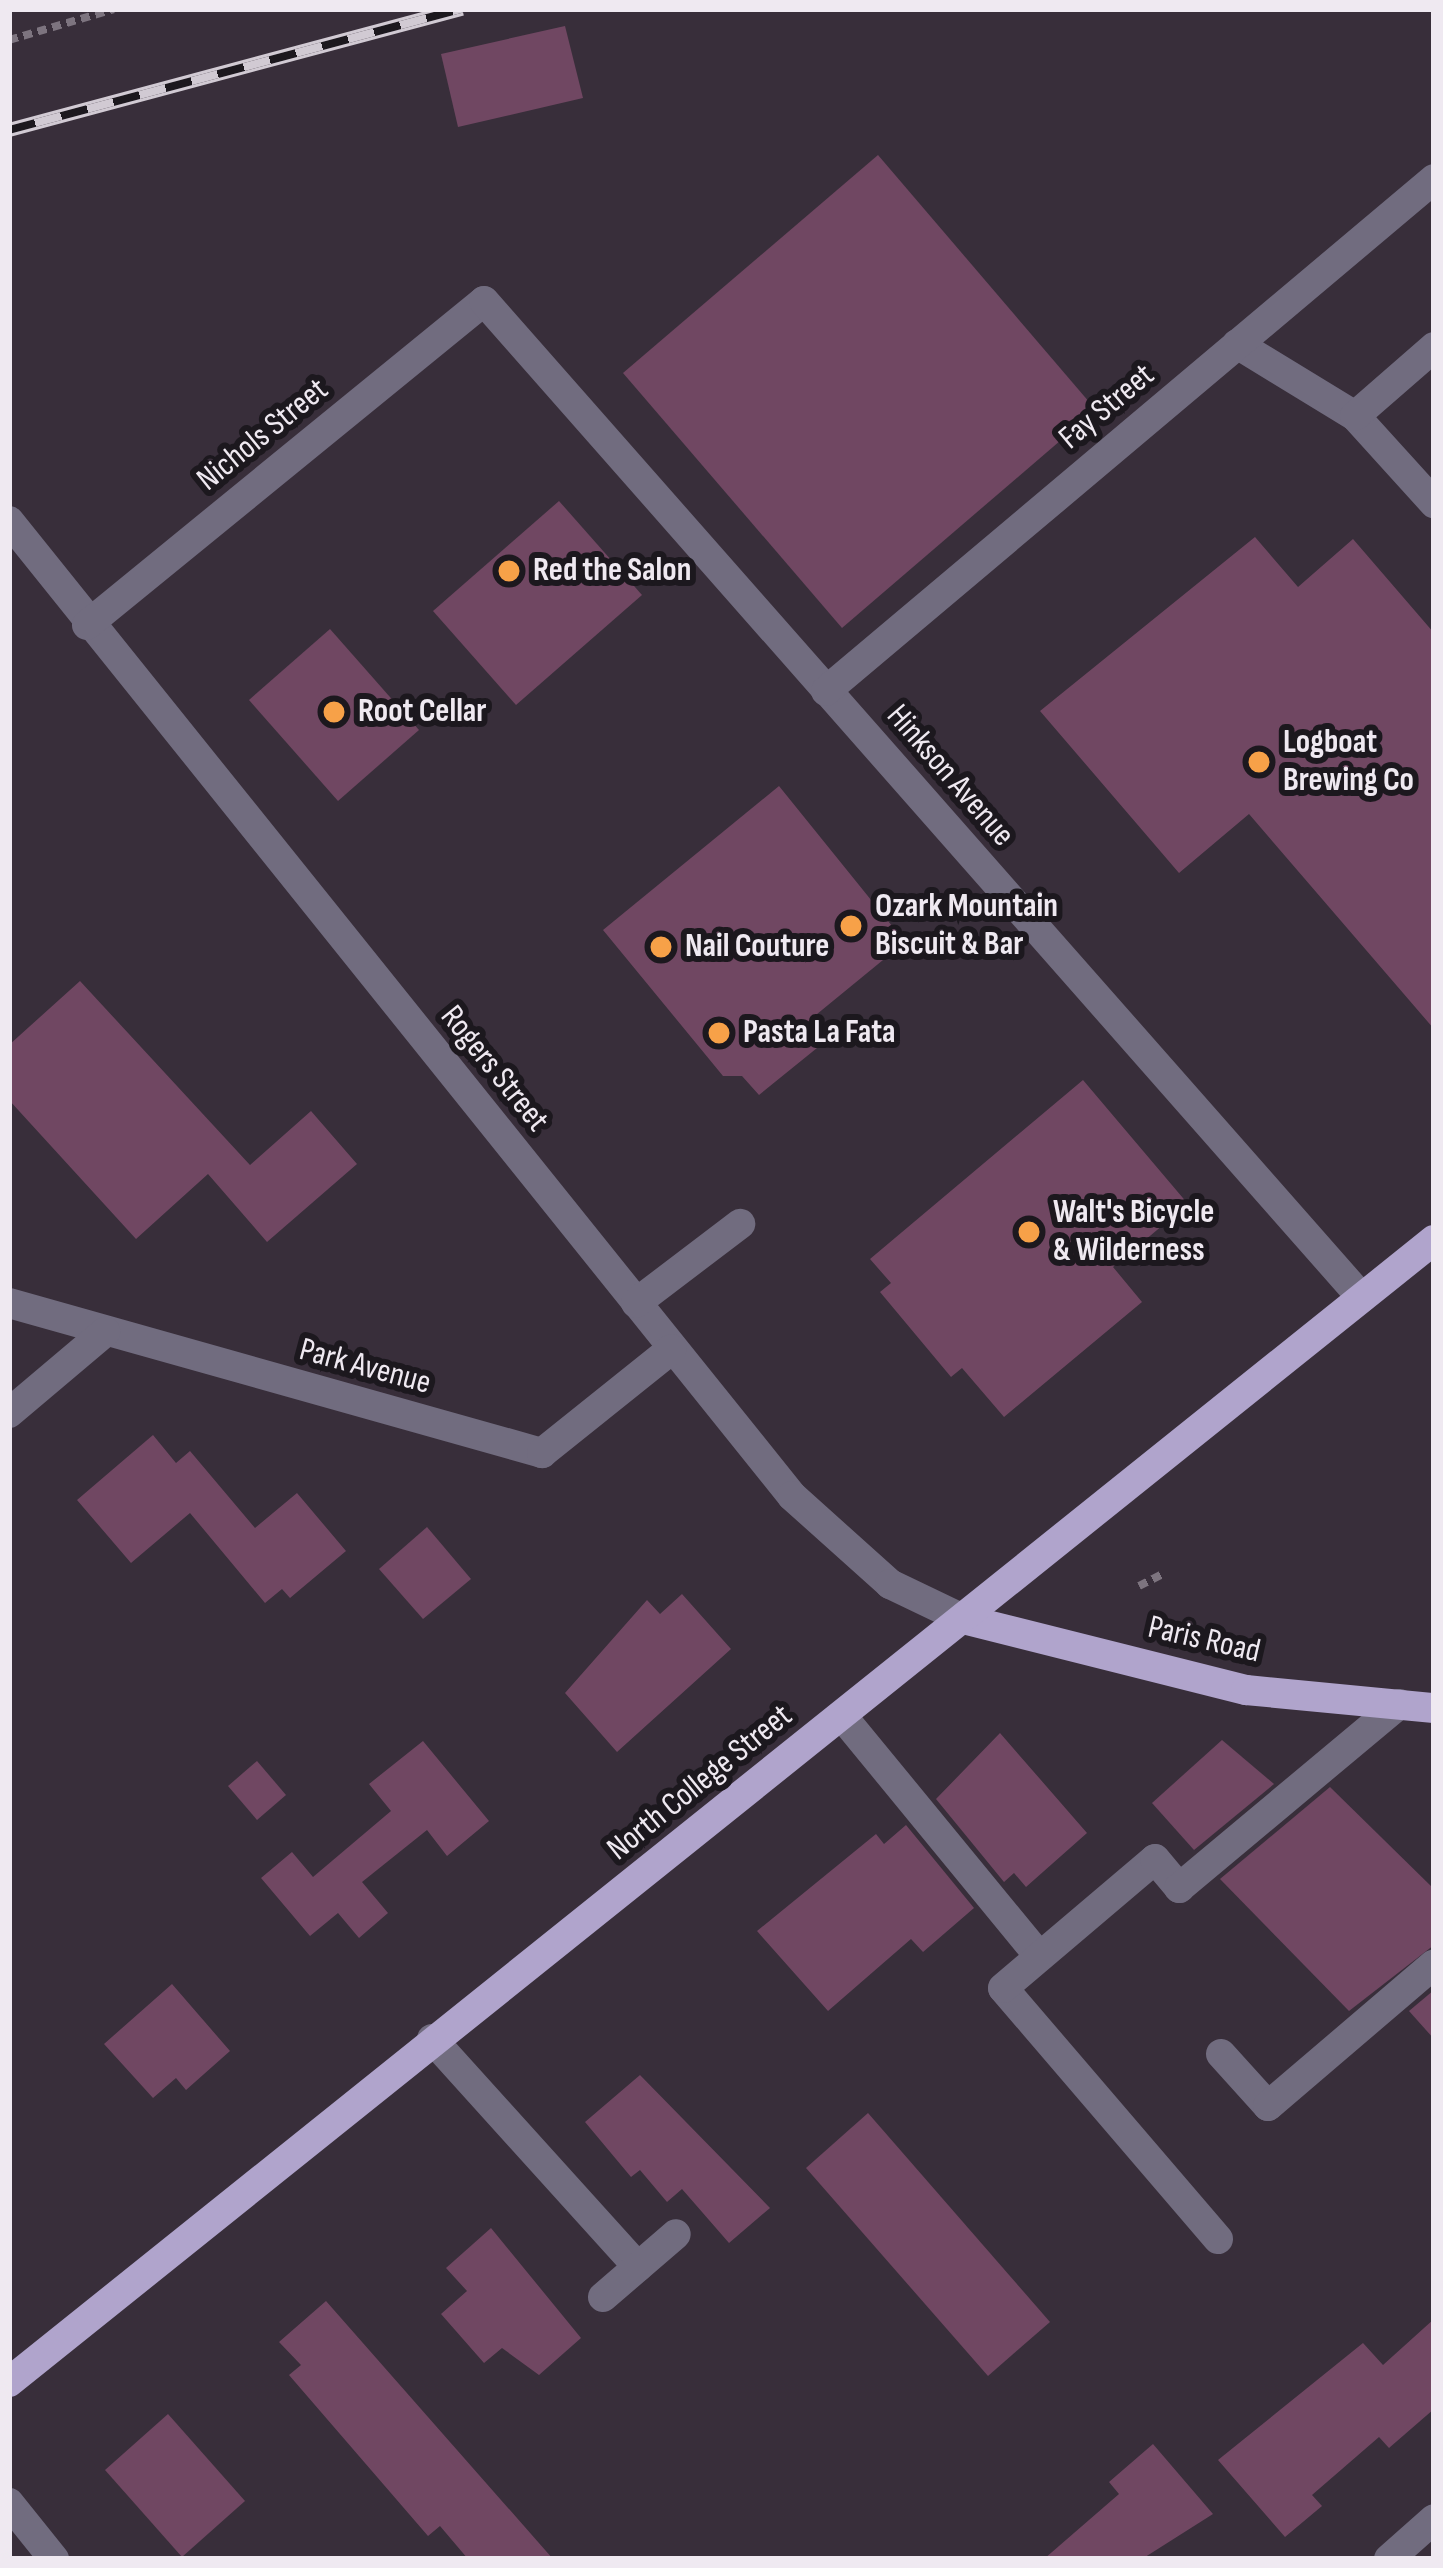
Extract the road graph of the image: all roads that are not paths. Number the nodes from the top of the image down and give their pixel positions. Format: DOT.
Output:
graph roads {
  1 [pos="1434,179"];
  2 [pos="484,301"];
  3 [pos="1238,344"];
  4 [pos="1434,347"];
  5 [pos="1355,416"];
  6 [pos="1434,503"];
  7 [pos="9,520"];
  8 [pos="87,625"];
  9 [pos="826,691"];
  10 [pos="740,1224"];
  11 [pos="1434,1240"];
  12 [pos="1362,1298"];
  13 [pos="9,1303"];
  14 [pos="636,1303"];
  15 [pos="104,1332"];
  16 [pos="673,1349"];
  17 [pos="9,1413"];
  18 [pos="963,1619"];
  19 [pos="1399,1704"];
  20 [pos="1434,1708"];
  21 [pos="842,1715"];
  22 [pos="1040,1956"];
  23 [pos="1434,1964"];
  24 [pos="432,2039"];
  25 [pos="1221,2054"];
  26 [pos="676,2234"];
  27 [pos="1218,2239"];
  28 [pos="638,2267"];
  29 [pos="603,2297"];
  30 [pos="9,2382"];
  31 [pos="9,2504"];
  32 [pos="1434,2519"];
  33 [pos="54,2559"];
  34 [pos="1389,2559"];
  1 -- 3 [label="street, Fay Street"];
  2 -- 8 [label="street, Nichols Street"];
  2 -- 9 [label="street, Hinkson Avenue"];
  3 -- 5 [label="street"];
  3 -- 9 [label="street, Fay Street"];
  4 -- 5 [label="street"];
  5 -- 6 [label="street"];
  7 -- 8 [label="street, Rogers Street"];
  8 -- 14 [label="street, Rogers Street"];
  9 -- 12 [label="street, Hinkson Avenue"];
  10 -- 14 [label="street"];
  11 -- 12 [label="main road, North College Street"];
  12 -- 18 [label="main road, North College Street"];
  13 -- 15 [label="street, Park Avenue"];
  14 -- 16 [label="street, Rogers Street"];
  15 -- 16 [label="street, Park Avenue"];
  15 -- 17 [label="street"];
  16 -- 18 [label="street, Rogers Street"];
  18 -- 19 [label="main road, Paris Road"];
  18 -- 21 [label="main road, North College Street"];
  19 -- 20 [label="main road, Paris Road"];
  19 -- 22 [label="street"];
  21 -- 22 [label="street"];
  21 -- 24 [label="main road, North College Street"];
  22 -- 27 [label="street"];
  23 -- 25 [label="street"];
  24 -- 28 [label="street"];
  24 -- 30 [label="main road, North College Street"];
  26 -- 28 [label="street"];
  28 -- 29 [label="street"];
  31 -- 33 [label="street"];
  32 -- 34 [label="street"];
}
